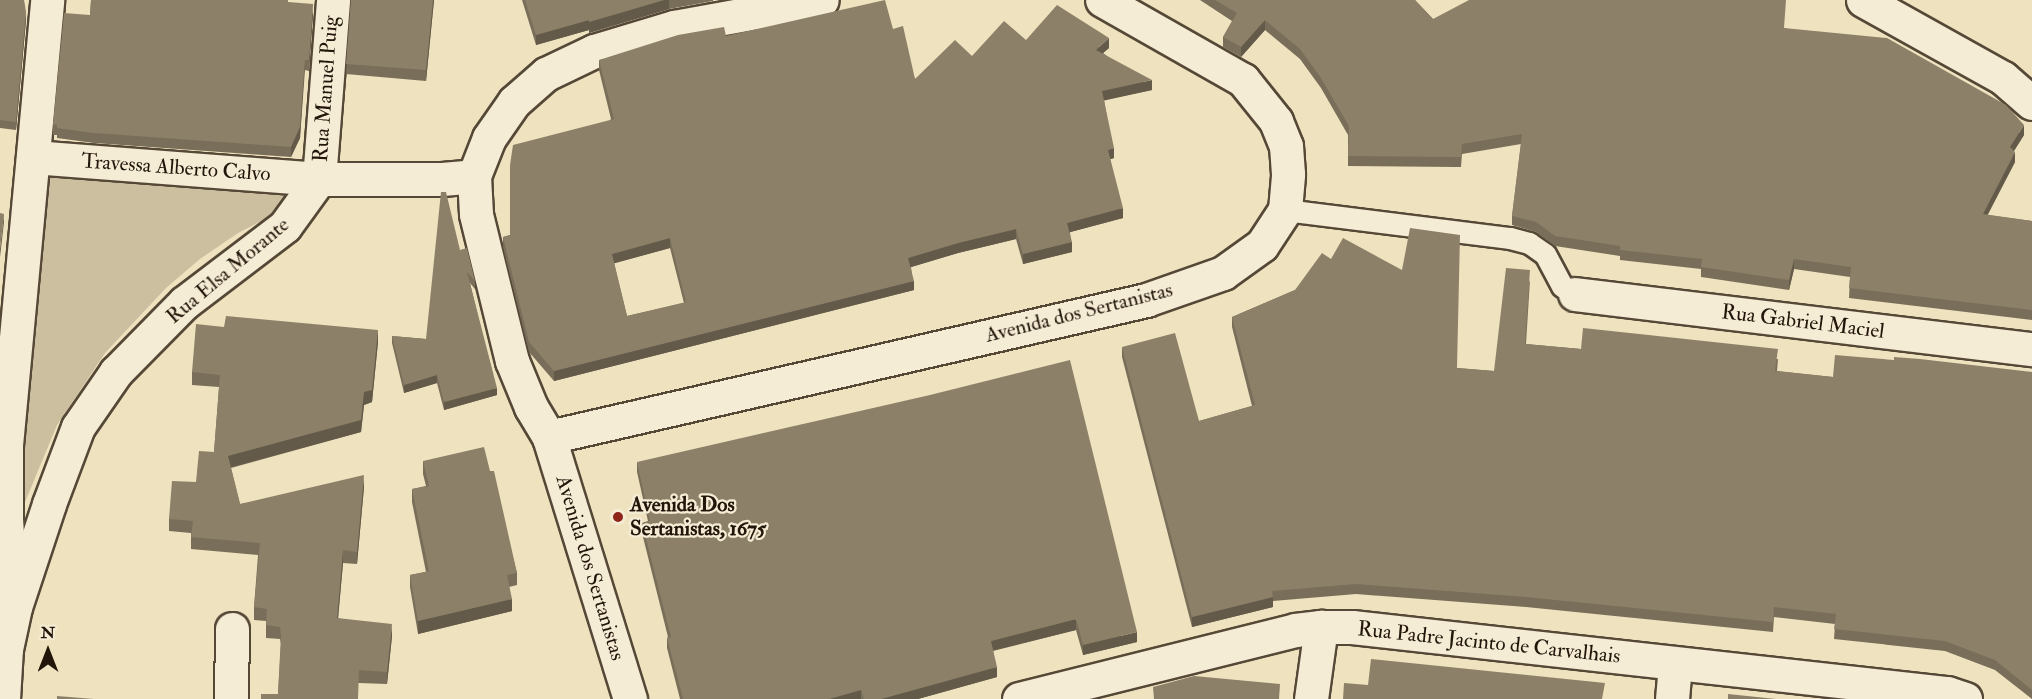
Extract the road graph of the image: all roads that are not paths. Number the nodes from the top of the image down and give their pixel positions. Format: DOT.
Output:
graph roads {
  1 [pos="47,0"];
  2 [pos="333,0"];
  3 [pos="822,0"];
  4 [pos="1102,0"];
  5 [pos="1863,0"];
  6 [pos="2032,103"];
  7 [pos="33,157"];
  8 [pos="474,176"];
  9 [pos="319,179"];
  10 [pos="1285,210"];
  11 [pos="1575,294"];
  12 [pos="2032,349"];
  13 [pos="549,437"];
  14 [pos="15,607"];
  15 [pos="1321,627"];
  16 [pos="232,629"];
  17 [pos="1675,664"];
  18 [pos="1025,698"];
  19 [pos="3,699"];
  20 [pos="231,699"];
  21 [pos="630,699"];
  22 [pos="1311,699"];
  23 [pos="1672,699"];
  24 [pos="1965,699"];
  1 -- 7 [label="street"];
  2 -- 9 [label="street, Rua Manuel Puig"];
  3 -- 8 [label="street"];
  4 -- 10 [label="street, Avenida dos Sertanistas"];
  5 -- 6 [label="street"];
  7 -- 9 [label="street, Travessa Alberto Calvo"];
  7 -- 14 [label="street"];
  8 -- 9 [label="street"];
  8 -- 13 [label="street, Avenida dos Sertanistas"];
  9 -- 14 [label="street, Rua Elsa Morante"];
  10 -- 11 [label="lane"];
  10 -- 13 [label="street, Avenida dos Sertanistas"];
  11 -- 12 [label="street, Rua Gabriel Maciel"];
  13 -- 21 [label="street, Avenida dos Sertanistas"];
  14 -- 19 [label="street, Rua Elsa Morante"];
  15 -- 17 [label="street, Rua Padre Jacinto de Carvalhais"];
  15 -- 18 [label="street, Rua Padre Jacinto de Carvalhais"];
  15 -- 22 [label="street"];
  16 -- 20 [label="street"];
  17 -- 23 [label="street"];
  17 -- 24 [label="street, Rua Padre Jacinto de Carvalhais"];
}
